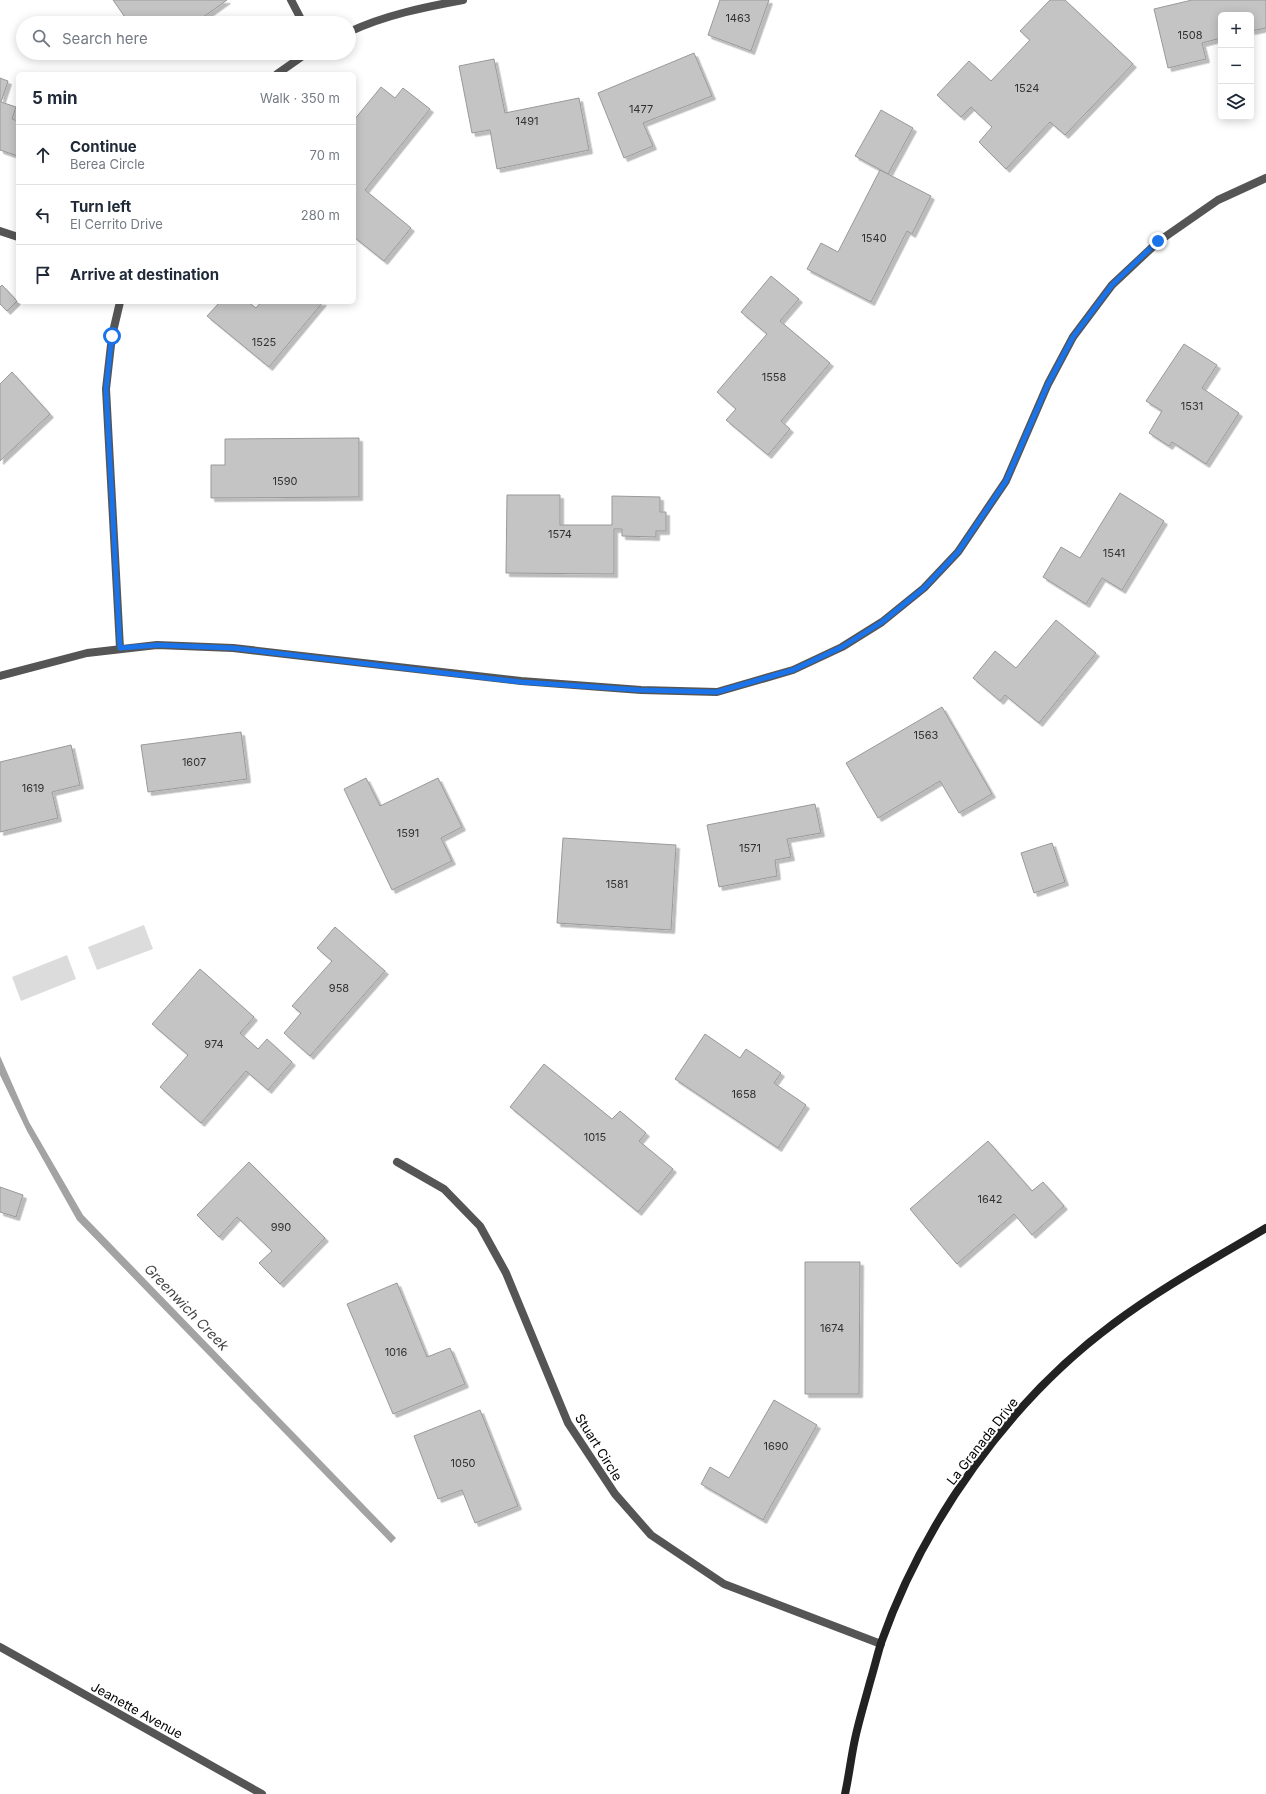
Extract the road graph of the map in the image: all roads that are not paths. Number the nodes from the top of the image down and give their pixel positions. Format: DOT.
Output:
graph roads {
  1 [pos="291,0"];
  2 [pos="464,0"];
  3 [pos="299,16"];
  4 [pos="356,28"];
  5 [pos="298,60"];
  6 [pos="280,72"];
  7 [pos="1266,178"];
  8 [pos="0,231"];
  9 [pos="16,236"];
  10 [pos="120,304"];
  11 [pos="120,648"];
  12 [pos="0,676"];
  13 [pos="397,1162"];
  14 [pos="1266,1228"];
  15 [pos="881,1644"];
  16 [pos="0,1648"];
  17 [pos="262,1794"];
  18 [pos="845,1794"];
  1 -- 3 [label="street"];
  2 -- 4 [label="street"];
  5 -- 6 [label="street"];
  7 -- 11 [label="street"];
  8 -- 9 [label="street"];
  10 -- 11 [label="street"];
  11 -- 12 [label="street"];
  13 -- 15 [label="street, Stuart Circle"];
  14 -- 15 [label="street, La Granada Drive"];
  15 -- 18 [label="street, La Granada Drive"];
  16 -- 17 [label="street, Jeanette Avenue"];
}
